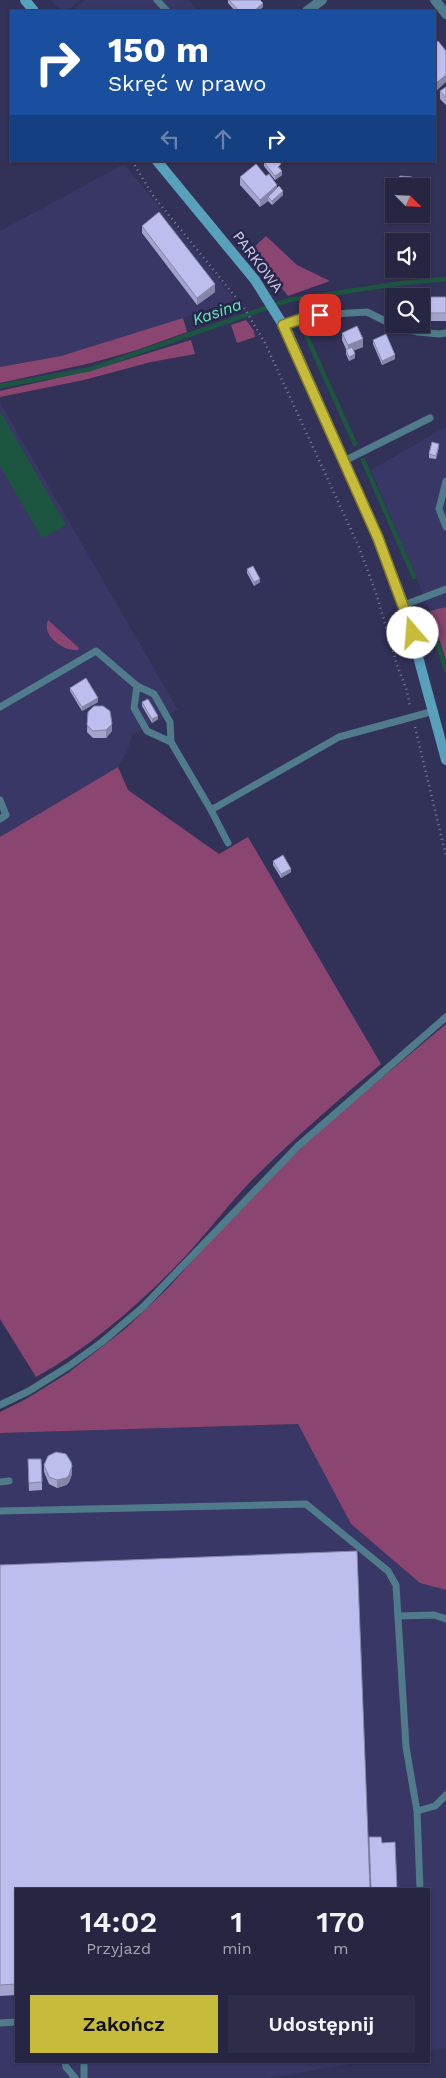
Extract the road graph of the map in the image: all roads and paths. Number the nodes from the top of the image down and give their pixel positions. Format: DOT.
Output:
graph roads {
  1 [pos="25,0"];
  2 [pos="157,0"];
  3 [pos="322,0"];
  4 [pos="435,0"];
  5 [pos="33,10"];
  6 [pos="166,10"];
  7 [pos="308,10"];
  8 [pos="446,14"];
  9 [pos="133,162"];
  10 [pos="158,162"];
  11 [pos="282,322"];
  12 [pos="446,333"];
  13 [pos="430,418"];
  14 [pos="344,461"];
  15 [pos="446,481"];
  16 [pos="446,527"];
  17 [pos="446,589"];
  18 [pos="404,605"];
  19 [pos="137,686"];
  20 [pos="0,707"];
  21 [pos="410,707"];
  22 [pos="434,711"];
  23 [pos="415,730"];
  24 [pos="171,742"];
  25 [pos="446,760"];
  26 [pos="0,800"];
  27 [pos="211,810"];
  28 [pos="0,819"];
  29 [pos="228,843"];
  30 [pos="446,856"];
  31 [pos="446,1018"];
  32 [pos="0,1405"];
  33 [pos="9,1481"];
  34 [pos="0,1482"];
  35 [pos="0,1511"];
  36 [pos="398,1616"];
  37 [pos="446,1620"];
  38 [pos="446,1794"];
  39 [pos="417,1811"];
  40 [pos="420,1888"];
  41 [pos="0,2022"];
  42 [pos="15,2022"];
  43 [pos="65,2063"];
  44 [pos="84,2063"];
  45 [pos="75,2078"];
  46 [pos="84,2078"];
  1 -- 5 [label="main road"];
  2 -- 6 [label="lane"];
  3 -- 7 [label="street"];
  4 -- 8 [label="street"];
  9 -- 21 [label="path"];
  10 -- 11 [label="main road, PARKOWA"];
  11 -- 12 [label="lane"];
  11 -- 14 [label="main road, PARKOWA"];
  13 -- 14 [label="lane"];
  14 -- 18 [label="main road, PARKOWA"];
  15 -- 16 [label="lane"];
  17 -- 18 [label="lane"];
  18 -- 22 [label="main road, PARKOWA"];
  19 -- 20 [label="lane"];
  19 -- 24 [label="lane"];
  19 -- 24 [label="lane"];
  22 -- 25 [label="main road, PARKOWA"];
  22 -- 27 [label="lane"];
  23 -- 30 [label="path"];
  24 -- 27 [label="lane"];
  26 -- 28 [label="lane"];
  27 -- 29 [label="lane"];
  31 -- 32 [label="lane"];
  33 -- 34 [label="lane"];
  35 -- 36 [label="lane"];
  36 -- 37 [label="lane"];
  36 -- 39 [label="lane"];
  38 -- 39 [label="lane"];
  39 -- 40 [label="lane"];
  41 -- 42 [label="lane"];
  43 -- 45 [label="lane"];
  44 -- 46 [label="lane"];
}
